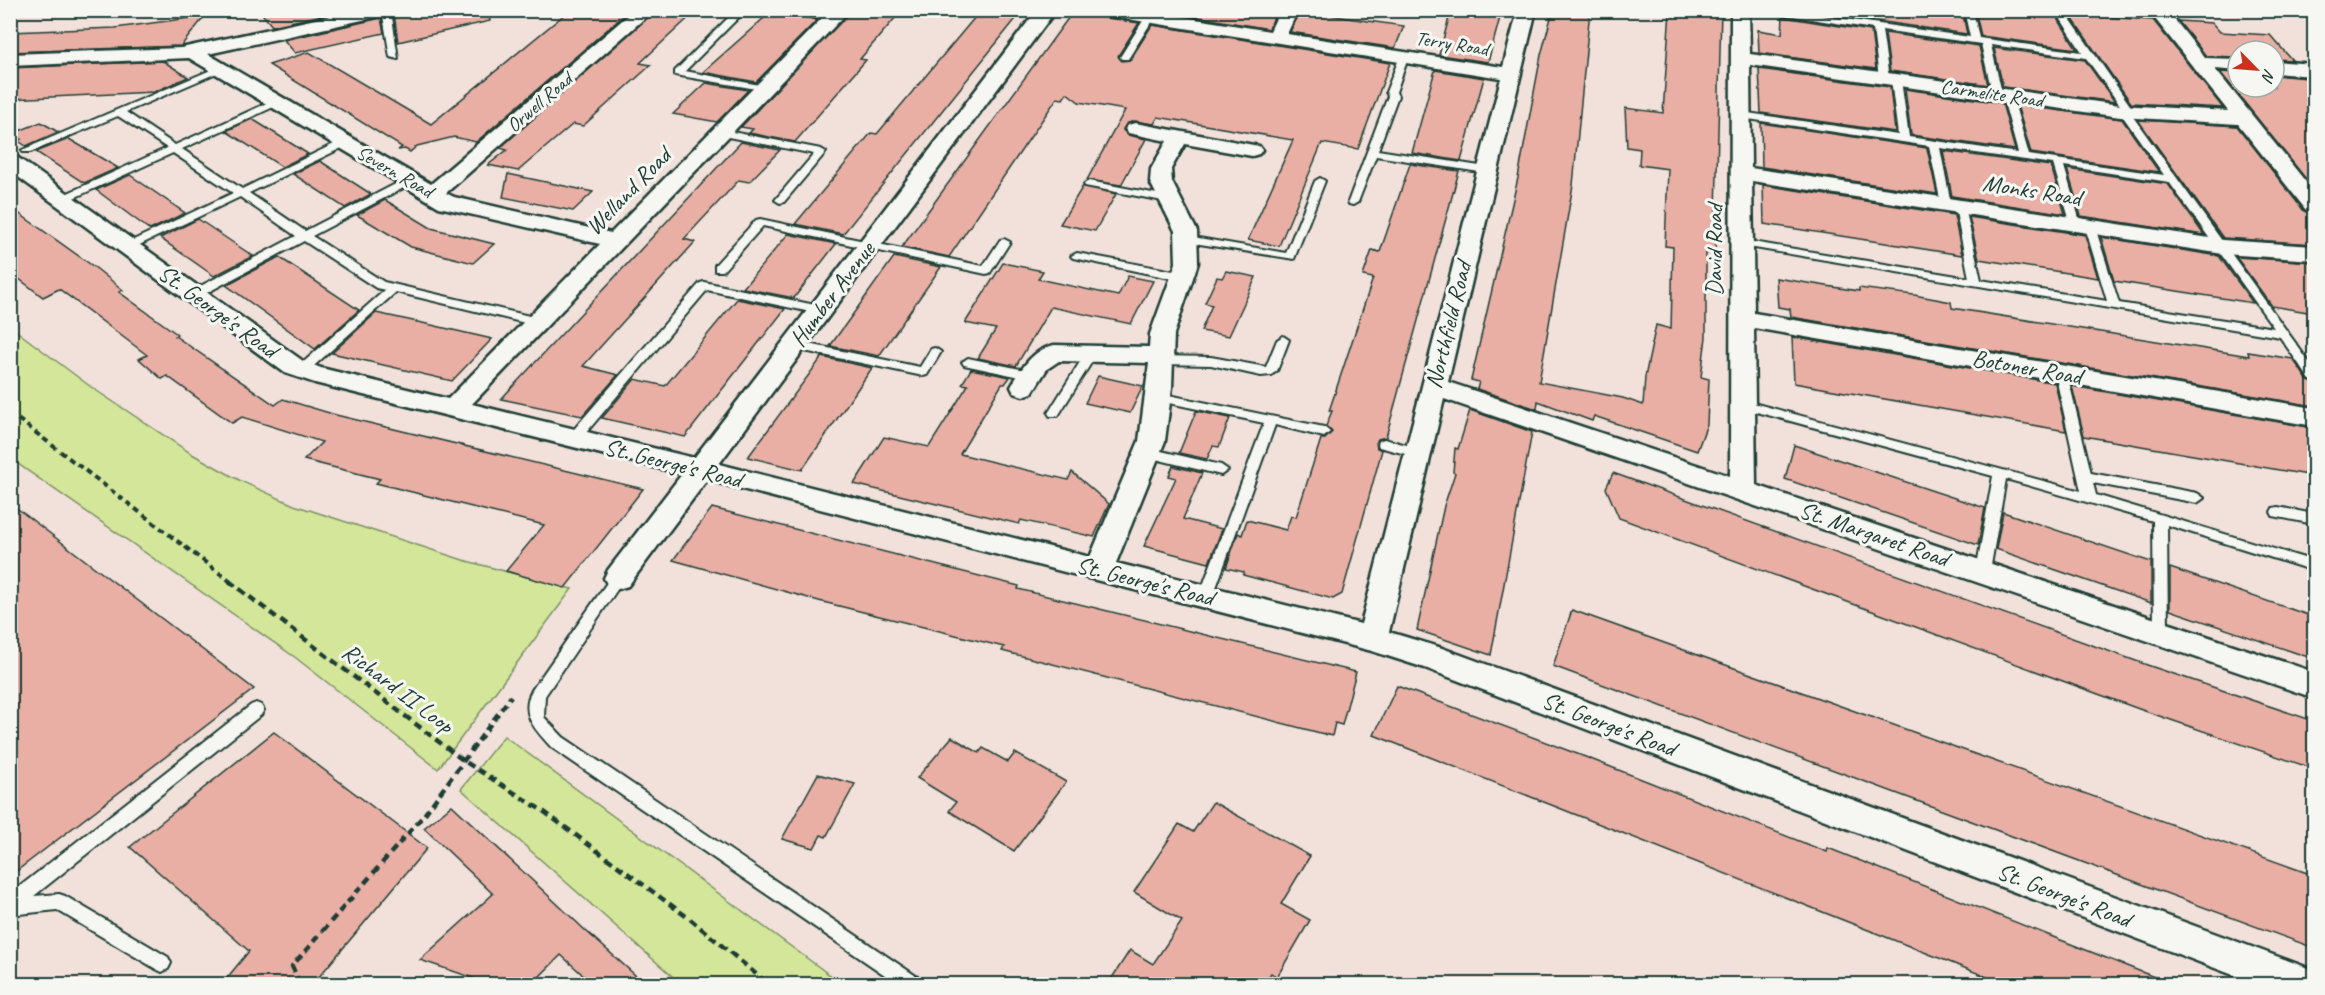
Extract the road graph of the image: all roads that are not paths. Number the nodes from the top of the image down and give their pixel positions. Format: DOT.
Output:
graph roads {
  1 [pos="386,10"];
  2 [pos="645,10"];
  3 [pos="742,10"];
  4 [pos="788,10"];
  5 [pos="1047,10"];
  6 [pos="1102,10"];
  7 [pos="1289,10"];
  8 [pos="1527,10"];
  9 [pos="1740,10"];
  10 [pos="1759,10"];
  11 [pos="1863,10"];
  12 [pos="1968,10"];
  13 [pos="2059,10"];
  14 [pos="2157,10"];
  15 [pos="837,14"];
  16 [pos="341,15"];
  17 [pos="1149,18"];
  18 [pos="1864,24"];
  19 [pos="1877,26"];
  20 [pos="1276,38"];
  21 [pos="1980,40"];
  22 [pos="192,52"];
  23 [pos="2089,56"];
  24 [pos="396,57"];
  25 [pos="1125,57"];
  26 [pos="1403,58"];
  27 [pos="1740,58"];
  28 [pos="10,60"];
  29 [pos="2200,63"];
  30 [pos="2226,64"];
  31 [pos="2286,68"];
  32 [pos="221,69"];
  33 [pos="2314,70"];
  34 [pos="1510,74"];
  35 [pos="1890,79"];
  36 [pos="765,88"];
  37 [pos="2002,94"];
  38 [pos="277,102"];
  39 [pos="2127,111"];
  40 [pos="119,112"];
  41 [pos="1741,115"];
  42 [pos="2244,118"];
  43 [pos="1135,129"];
  44 [pos="722,133"];
  45 [pos="1179,137"];
  46 [pos="1904,139"];
  47 [pos="345,142"];
  48 [pos="1935,143"];
  49 [pos="173,148"];
  50 [pos="1252,150"];
  51 [pos="1373,152"];
  52 [pos="19,156"];
  53 [pos="2024,156"];
  54 [pos="2057,162"];
  55 [pos="1486,170"];
  56 [pos="1742,173"];
  57 [pos="2172,179"];
  58 [pos="411,180"];
  59 [pos="1320,181"];
  60 [pos="1089,184"];
  61 [pos="241,193"];
  62 [pos="433,193"];
  63 [pos="63,199"];
  64 [pos="1168,199"];
  65 [pos="780,200"];
  66 [pos="1353,202"];
  67 [pos="2314,205"];
  68 [pos="1953,206"];
  69 [pos="2083,226"];
  70 [pos="304,236"];
  71 [pos="1188,239"];
  72 [pos="616,241"];
  73 [pos="1005,242"];
  74 [pos="1741,243"];
  75 [pos="869,245"];
  76 [pos="129,246"];
  77 [pos="2222,247"];
  78 [pos="2314,253"];
  79 [pos="1077,256"];
  80 [pos="719,268"];
  81 [pos="1184,278"];
  82 [pos="1976,283"];
  83 [pos="394,288"];
  84 [pos="195,294"];
  85 [pos="2114,306"];
  86 [pos="820,310"];
  87 [pos="1740,318"];
  88 [pos="538,322"];
  89 [pos="2284,334"];
  90 [pos="1283,340"];
  91 [pos="794,345"];
  92 [pos="935,352"];
  93 [pos="1092,352"];
  94 [pos="1161,357"];
  95 [pos="968,362"];
  96 [pos="302,370"];
  97 [pos="2061,373"];
  98 [pos="2314,378"];
  99 [pos="1027,381"];
  100 [pos="1433,386"];
  101 [pos="1159,397"];
  102 [pos="1742,404"];
  103 [pos="453,409"];
  104 [pos="1054,413"];
  105 [pos="2314,417"];
  106 [pos="1271,420"];
  107 [pos="1323,432"];
  108 [pos="574,438"];
  109 [pos="1384,444"];
  110 [pos="1417,452"];
  111 [pos="1148,453"];
  112 [pos="700,469"];
  113 [pos="1221,471"];
  114 [pos="2000,473"];
  115 [pos="2085,477"];
  116 [pos="1743,489"];
  117 [pos="2090,498"];
  118 [pos="2197,498"];
  119 [pos="2278,513"];
  120 [pos="2160,518"];
  121 [pos="2314,519"];
  122 [pos="2314,566"];
  123 [pos="1099,569"];
  124 [pos="1983,572"];
  125 [pos="618,578"];
  126 [pos="1206,596"];
  127 [pos="2161,632"];
  128 [pos="1372,639"];
  129 [pos="2314,685"];
  130 [pos="256,710"];
  131 [pos="10,906"];
  132 [pos="162,963"];
  133 [pos="913,984"];
  134 [pos="2303,984"];
  1 -- 16 [label="street"];
  1 -- 24 [label="lane"];
  2 -- 62 [label="street, Orwell Road"];
  3 -- 36 [label="lane"];
  4 -- 15 [label="lane"];
  5 -- 75 [label="street, Humber Avenue"];
  6 -- 17 [label="street, Terry Road"];
  7 -- 20 [label="street"];
  8 -- 34 [label="street, Northfield Road"];
  9 -- 27 [label="street, David Road"];
  10 -- 18 [label="lane"];
  11 -- 18 [label="lane"];
  12 -- 21 [label="lane"];
  13 -- 23 [label="lane"];
  14 -- 29 [label="street"];
  15 -- 36 [label="street, Welland Road"];
  16 -- 22 [label="street"];
  17 -- 20 [label="street, Terry Road"];
  17 -- 25 [label="lane"];
  18 -- 19 [label="lane"];
  19 -- 21 [label="lane"];
  19 -- 35 [label="lane"];
  20 -- 26 [label="street, Terry Road"];
  21 -- 23 [label="lane"];
  21 -- 37 [label="lane"];
  22 -- 28 [label="street"];
  22 -- 32 [label="street, Severn Road"];
  23 -- 39 [label="lane"];
  26 -- 34 [label="street, Terry Road"];
  26 -- 51 [label="lane"];
  27 -- 35 [label="street, Carmelite Road"];
  27 -- 41 [label="street, David Road"];
  29 -- 30 [label="street"];
  29 -- 42 [label="street"];
  31 -- 33 [label="street"];
  32 -- 38 [label="street, Severn Road"];
  32 -- 40 [label="lane"];
  34 -- 55 [label="street, Northfield Road"];
  35 -- 37 [label="street, Carmelite Road"];
  35 -- 46 [label="lane"];
  36 -- 44 [label="street, Welland Road"];
  37 -- 39 [label="street, Carmelite Road"];
  37 -- 53 [label="lane"];
  38 -- 47 [label="street, Severn Road"];
  38 -- 49 [label="lane"];
  39 -- 42 [label="street, Carmelite Road"];
  39 -- 57 [label="lane"];
  40 -- 49 [label="lane"];
  40 -- 52 [label="lane"];
  41 -- 46 [label="lane"];
  41 -- 56 [label="street, David Road"];
  42 -- 67 [label="street"];
  43 -- 45 [label="street"];
  44 -- 65 [label="lane"];
  44 -- 72 [label="street, Welland Road"];
  45 -- 50 [label="street"];
  45 -- 64 [label="street"];
  46 -- 48 [label="lane"];
  47 -- 58 [label="street, Severn Road"];
  47 -- 61 [label="lane"];
  48 -- 53 [label="lane"];
  48 -- 68 [label="lane"];
  49 -- 61 [label="lane"];
  49 -- 63 [label="lane"];
  51 -- 55 [label="lane"];
  51 -- 66 [label="lane"];
  52 -- 63 [label="street, St. George's Road"];
  53 -- 54 [label="lane"];
  54 -- 57 [label="lane"];
  54 -- 69 [label="lane"];
  55 -- 100 [label="street, Northfield Road"];
  56 -- 68 [label="street, Monks Road"];
  56 -- 74 [label="street, David Road"];
  57 -- 77 [label="lane"];
  58 -- 62 [label="street, Severn Road"];
  58 -- 70 [label="lane"];
  59 -- 71 [label="lane"];
  60 -- 64 [label="lane"];
  61 -- 70 [label="lane"];
  61 -- 76 [label="lane"];
  62 -- 72 [label="street, Severn Road"];
  63 -- 76 [label="street, St. George's Road"];
  64 -- 71 [label="street"];
  68 -- 69 [label="street, Monks Road"];
  68 -- 82 [label="lane"];
  69 -- 77 [label="street, Monks Road"];
  69 -- 85 [label="lane"];
  70 -- 83 [label="lane"];
  70 -- 84 [label="lane"];
  71 -- 81 [label="street"];
  72 -- 88 [label="street, Welland Road"];
  73 -- 75 [label="lane"];
  74 -- 82 [label="lane"];
  74 -- 87 [label="street, David Road"];
  75 -- 80 [label="lane"];
  75 -- 86 [label="street, Humber Avenue"];
  76 -- 84 [label="street, St. George's Road"];
  77 -- 78 [label="street, Monks Road"];
  77 -- 89 [label="lane"];
  79 -- 81 [label="lane"];
  81 -- 94 [label="street"];
  82 -- 85 [label="lane"];
  83 -- 88 [label="lane"];
  83 -- 96 [label="lane"];
  84 -- 96 [label="street, St. George's Road"];
  85 -- 89 [label="lane"];
  86 -- 91 [label="street, Humber Avenue"];
  86 -- 108 [label="lane"];
  87 -- 97 [label="street, Botoner Road"];
  87 -- 102 [label="street, David Road"];
  88 -- 103 [label="street, Welland Road"];
  89 -- 98 [label="lane"];
  90 -- 94 [label="lane"];
  91 -- 92 [label="lane"];
  91 -- 112 [label="street, Humber Avenue"];
  93 -- 94 [label="street"];
  93 -- 99 [label="street"];
  93 -- 104 [label="lane"];
  94 -- 101 [label="street"];
  95 -- 99 [label="lane"];
  96 -- 103 [label="street, St. George's Road"];
  97 -- 105 [label="street, Botoner Road"];
  97 -- 115 [label="lane"];
  100 -- 110 [label="street, Northfield Road"];
  100 -- 116 [label="street, St. Margaret Road"];
  101 -- 106 [label="lane"];
  101 -- 111 [label="street"];
  102 -- 114 [label="lane"];
  102 -- 116 [label="street, David Road"];
  103 -- 108 [label="street, St. George's Road"];
  106 -- 107 [label="lane"];
  106 -- 126 [label="lane"];
  108 -- 112 [label="street, St. George's Road"];
  109 -- 110 [label="lane"];
  110 -- 128 [label="street, Northfield Road"];
  111 -- 113 [label="lane"];
  111 -- 123 [label="street"];
  112 -- 123 [label="street, St. George's Road"];
  112 -- 125 [label="street, Humber Avenue"];
  114 -- 117 [label="lane"];
  114 -- 124 [label="lane"];
  115 -- 117 [label="lane"];
  115 -- 118 [label="lane"];
  116 -- 124 [label="street, St. Margaret Road"];
  117 -- 120 [label="lane"];
  119 -- 121 [label="lane"];
  120 -- 122 [label="lane"];
  120 -- 127 [label="lane"];
  123 -- 126 [label="street, St. George's Road"];
  124 -- 127 [label="street, St. Margaret Road"];
  125 -- 133 [label="lane"];
  126 -- 128 [label="street, St. George's Road"];
  127 -- 129 [label="street, St. Margaret Road"];
  128 -- 134 [label="street, St. George's Road"];
  130 -- 131 [label="lane"];
  131 -- 132 [label="lane"];
}
